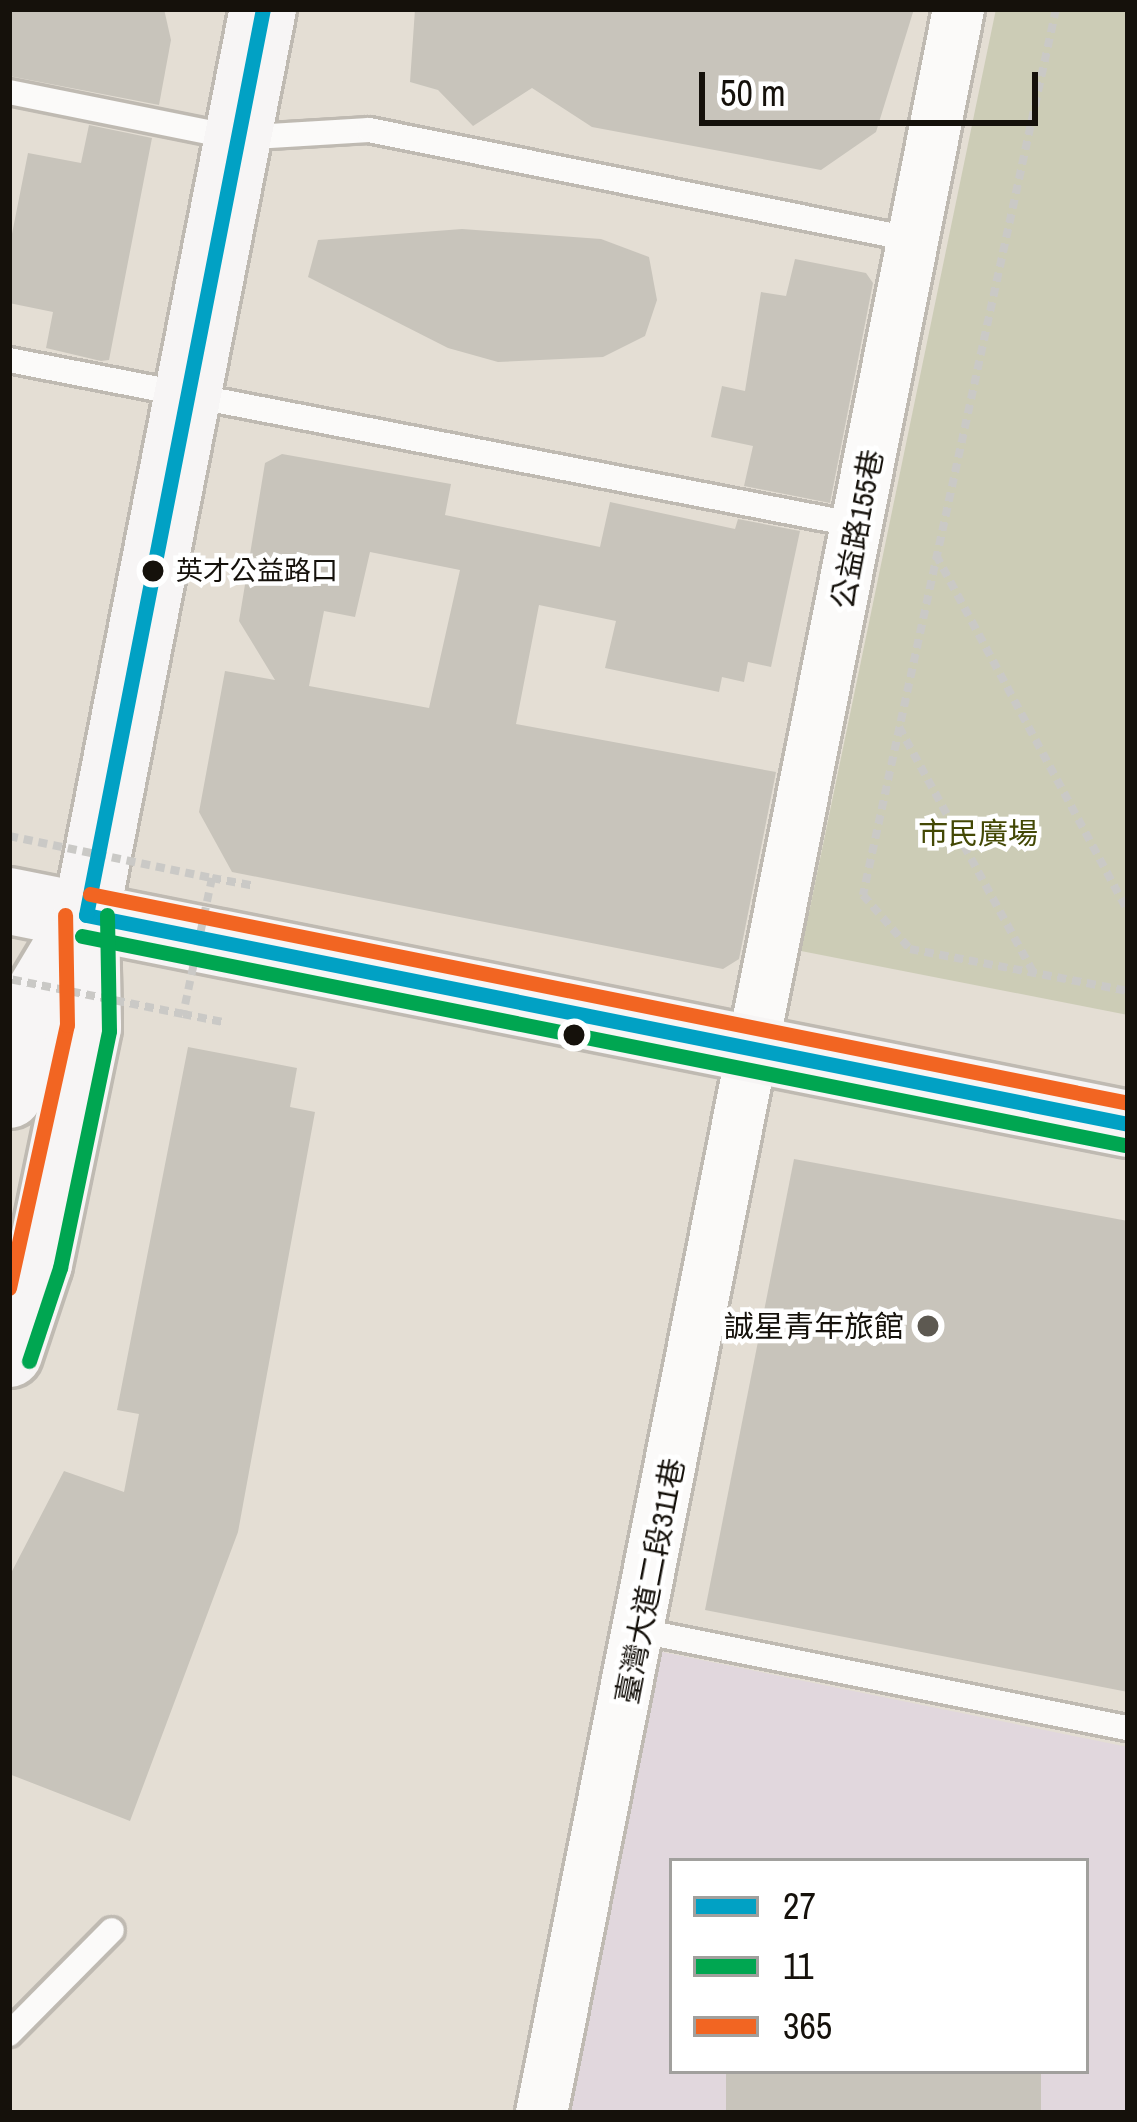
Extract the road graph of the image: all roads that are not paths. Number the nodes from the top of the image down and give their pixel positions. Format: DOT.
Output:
graph roads {
  1 [pos="262,9"];
  2 [pos="958,9"];
  3 [pos="9,92"];
  4 [pos="237,138"];
  5 [pos="915,240"];
  6 [pos="9,360"];
  7 [pos="188,395"];
  8 [pos="857,525"];
  9 [pos="9,901"];
  10 [pos="86,915"];
  11 [pos="757,1048"];
  12 [pos="9,1096"];
  13 [pos="1128,1124"];
  14 [pos="9,1354"];
  15 [pos="641,1630"];
  16 [pos="1128,1728"];
  17 [pos="112,1930"];
  18 [pos="9,2034"];
  19 [pos="541,2113"];
  1 -- 4 [label="main road"];
  2 -- 5 [label="street, 公益路155巷"];
  3 -- 4 [label="lane"];
  4 -- 5 [label="lane"];
  4 -- 7 [label="main road"];
  5 -- 8 [label="street, 公益路155巷"];
  6 -- 7 [label="lane"];
  7 -- 8 [label="lane"];
  7 -- 10 [label="main road"];
  8 -- 11 [label="street, 公益路155巷"];
  9 -- 10 [label="main road"];
  10 -- 11 [label="main road"];
  10 -- 12 [label="main road"];
  10 -- 14 [label="main road"];
  11 -- 13 [label="main road"];
  11 -- 15 [label="street, 臺灣大道二段311巷"];
  15 -- 16 [label="lane"];
  15 -- 19 [label="street, 臺灣大道二段311巷"];
  17 -- 18 [label="lane"];
}
